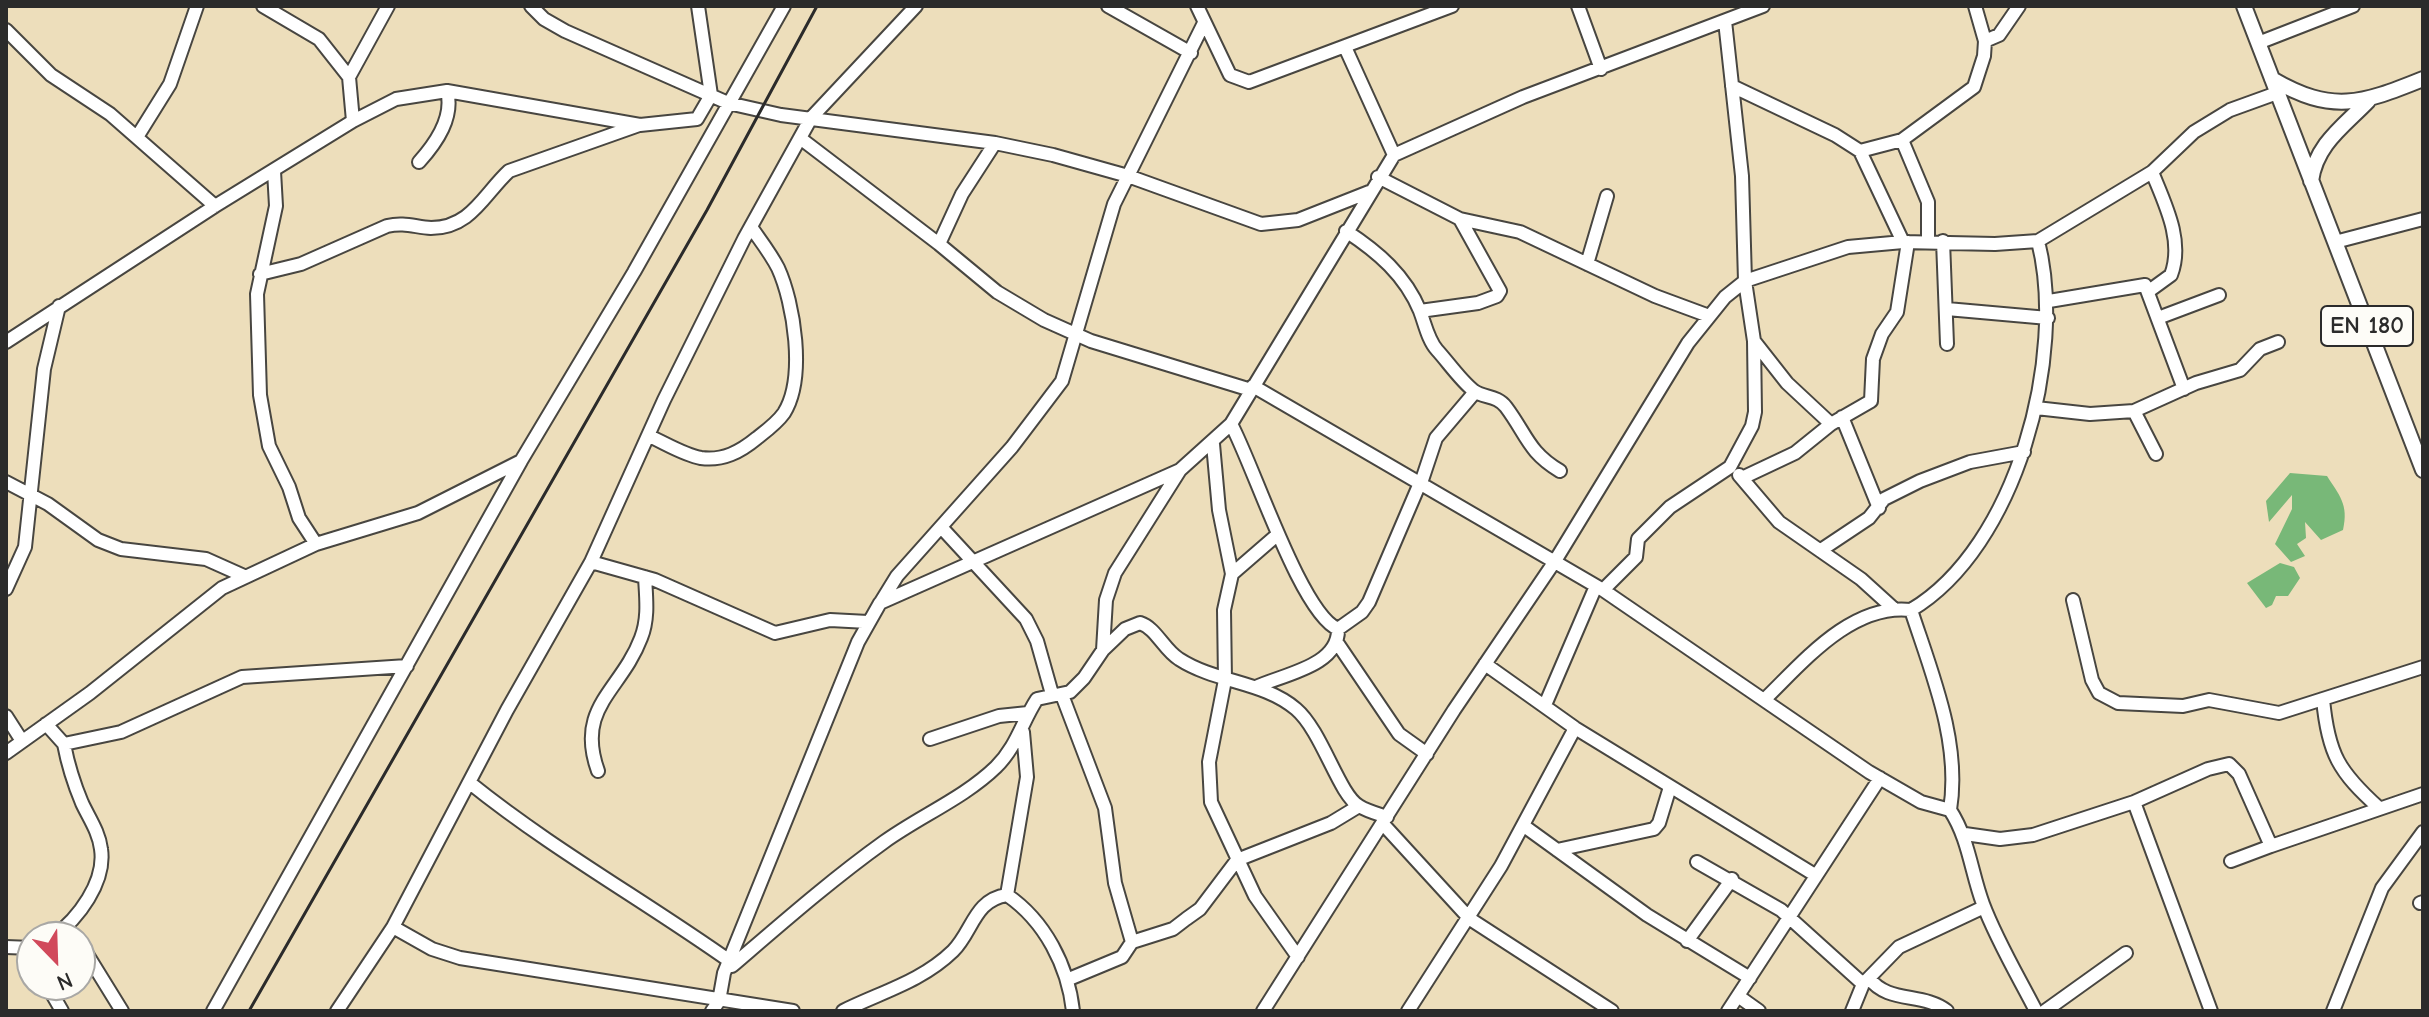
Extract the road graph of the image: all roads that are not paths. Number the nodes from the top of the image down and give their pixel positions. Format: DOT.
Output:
graph roads {
  1 [pos="197,6"];
  2 [pos="263,6"];
  3 [pos="388,6"];
  4 [pos="531,6"];
  5 [pos="698,6"];
  6 [pos="784,6"];
  7 [pos="916,6"];
  8 [pos="1108,6"];
  9 [pos="1197,6"];
  10 [pos="1452,6"];
  11 [pos="1578,6"];
  12 [pos="1763,6"];
  13 [pos="1975,6"];
  14 [pos="2019,6"];
  15 [pos="2244,6"];
  16 [pos="2353,6"];
  17 [pos="1725,21"];
  18 [pos="1204,23"];
  19 [pos="6,30"];
  20 [pos="1985,41"];
  21 [pos="2258,43"];
  22 [pos="1345,47"];
  23 [pos="1191,53"];
  24 [pos="1601,69"];
  25 [pos="349,77"];
  26 [pos="2423,79"];
  27 [pos="1732,86"];
  28 [pos="2274,86"];
  29 [pos="447,91"];
  30 [pos="711,95"];
  31 [pos="2368,101"];
  32 [pos="728,103"];
  33 [pos="811,118"];
  34 [pos="353,121"];
  35 [pos="640,125"];
  36 [pos="137,137"];
  37 [pos="800,138"];
  38 [pos="1902,140"];
  39 [pos="995,143"];
  40 [pos="1860,151"];
  41 [pos="1394,155"];
  42 [pos="419,162"];
  43 [pos="274,171"];
  44 [pos="2152,172"];
  45 [pos="1128,176"];
  46 [pos="1378,177"];
  47 [pos="2311,181"];
  48 [pos="1369,192"];
  49 [pos="1607,196"];
  50 [pos="215,206"];
  51 [pos="1460,219"];
  52 [pos="2423,219"];
  53 [pos="751,227"];
  54 [pos="1346,231"];
  55 [pos="1928,241"];
  56 [pos="1943,241"];
  57 [pos="2038,241"];
  58 [pos="1905,242"];
  59 [pos="2335,242"];
  60 [pos="939,244"];
  61 [pos="1587,264"];
  62 [pos="260,274"];
  63 [pos="1745,281"];
  64 [pos="2149,291"];
  65 [pos="2219,295"];
  66 [pos="2049,301"];
  67 [pos="59,306"];
  68 [pos="1947,309"];
  69 [pos="1420,311"];
  70 [pos="1709,316"];
  71 [pos="2048,318"];
  72 [pos="2158,318"];
  73 [pos="1077,335"];
  74 [pos="1754,341"];
  75 [pos="6,342"];
  76 [pos="2278,342"];
  77 [pos="1947,344"];
  78 [pos="1252,388"];
  79 [pos="2184,389"];
  80 [pos="1475,392"];
  81 [pos="2036,408"];
  82 [pos="2134,411"];
  83 [pos="1836,421"];
  84 [pos="1231,424"];
  85 [pos="649,436"];
  86 [pos="1213,444"];
  87 [pos="2024,452"];
  88 [pos="2156,454"];
  89 [pos="521,461"];
  90 [pos="1730,467"];
  91 [pos="1180,470"];
  92 [pos="2423,470"];
  93 [pos="1560,471"];
  94 [pos="1742,478"];
  95 [pos="6,482"];
  96 [pos="1421,483"];
  97 [pos="31,495"];
  98 [pos="1879,508"];
  99 [pos="941,527"];
  100 [pos="1277,535"];
  101 [pos="316,544"];
  102 [pos="1821,550"];
  103 [pos="1555,561"];
  104 [pos="591,562"];
  105 [pos="972,564"];
  106 [pos="1232,574"];
  107 [pos="244,576"];
  108 [pos="645,577"];
  109 [pos="1600,588"];
  110 [pos="6,589"];
  111 [pos="2073,600"];
  112 [pos="880,603"];
  113 [pos="1893,608"];
  114 [pos="1911,610"];
  115 [pos="868,622"];
  116 [pos="1338,629"];
  117 [pos="1338,644"];
  118 [pos="1103,650"];
  119 [pos="1485,664"];
  120 [pos="407,666"];
  121 [pos="2423,667"];
  122 [pos="1225,680"];
  123 [pos="1256,687"];
  124 [pos="1057,694"];
  125 [pos="1766,698"];
  126 [pos="2323,699"];
  127 [pos="1545,705"];
  128 [pos="1028,713"];
  129 [pos="6,716"];
  130 [pos="46,724"];
  131 [pos="1575,728"];
  132 [pos="1023,732"];
  133 [pos="930,739"];
  134 [pos="22,741"];
  135 [pos="64,744"];
  136 [pos="6,753"];
  137 [pos="1427,754"];
  138 [pos="598,771"];
  139 [pos="1880,778"];
  140 [pos="470,783"];
  141 [pos="1670,787"];
  142 [pos="2423,794"];
  143 [pos="2134,802"];
  144 [pos="1359,806"];
  145 [pos="2379,808"];
  146 [pos="1950,810"];
  147 [pos="1385,820"];
  148 [pos="1524,826"];
  149 [pos="2423,832"];
  150 [pos="1965,834"];
  151 [pos="2271,846"];
  152 [pos="1557,850"];
  153 [pos="1237,860"];
  154 [pos="2231,861"];
  155 [pos="1697,862"];
  156 [pos="1815,875"];
  157 [pos="1732,879"];
  158 [pos="1007,895"];
  159 [pos="1984,907"];
  160 [pos="1470,919"];
  161 [pos="1791,919"];
  162 [pos="78,921"];
  163 [pos="393,927"];
  164 [pos="1687,941"];
  165 [pos="1132,942"];
  166 [pos="2126,953"];
  167 [pos="1298,957"];
  168 [pos="728,967"];
  169 [pos="96,969"];
  170 [pos="1750,978"];
  171 [pos="1069,979"];
  172 [pos="1866,981"];
  173 [pos="1738,996"];
  174 [pos="715,1006"];
  175 [pos="122,1011"];
  176 [pos="213,1011"];
  177 [pos="337,1011"];
  178 [pos="793,1011"];
  179 [pos="843,1011"];
  180 [pos="1073,1011"];
  181 [pos="1263,1011"];
  182 [pos="1408,1011"];
  183 [pos="1612,1011"];
  184 [pos="1728,1011"];
  185 [pos="1759,1011"];
  186 [pos="1852,1011"];
  187 [pos="1947,1011"];
  188 [pos="2036,1011"];
  189 [pos="2045,1011"];
  190 [pos="2211,1011"];
  191 [pos="2333,1011"];
  1 -- 36 [label="street"];
  2 -- 25 [label="street"];
  3 -- 25 [label="street"];
  4 -- 30 [label="street"];
  5 -- 30 [label="street"];
  6 -- 32 [label="street"];
  7 -- 33 [label="street"];
  8 -- 23 [label="street"];
  9 -- 18 [label="street"];
  10 -- 22 [label="street"];
  11 -- 24 [label="street"];
  12 -- 17 [label="street"];
  13 -- 20 [label="street"];
  14 -- 20 [label="street"];
  15 -- 21 [label="main road"];
  16 -- 21 [label="street"];
  17 -- 24 [label="street"];
  17 -- 27 [label="street"];
  18 -- 22 [label="street"];
  18 -- 23 [label="street"];
  19 -- 36 [label="street"];
  20 -- 38 [label="street"];
  21 -- 28 [label="main road"];
  22 -- 41 [label="street"];
  23 -- 45 [label="street"];
  24 -- 41 [label="street"];
  25 -- 34 [label="street"];
  26 -- 31 [label="main road"];
  27 -- 40 [label="street"];
  27 -- 63 [label="street"];
  28 -- 31 [label="main road"];
  28 -- 44 [label="street"];
  28 -- 47 [label="main road, EN 180"];
  29 -- 34 [label="street"];
  29 -- 35 [label="street"];
  29 -- 42 [label="street"];
  30 -- 32 [label="street"];
  30 -- 35 [label="street"];
  31 -- 47 [label="main road"];
  32 -- 33 [label="street"];
  32 -- 89 [label="street"];
  33 -- 37 [label="street"];
  33 -- 39 [label="street"];
  34 -- 43 [label="street"];
  35 -- 62 [label="street"];
  36 -- 50 [label="street"];
  37 -- 53 [label="street"];
  37 -- 60 [label="street"];
  38 -- 40 [label="street"];
  38 -- 55 [label="street"];
  39 -- 45 [label="street"];
  39 -- 60 [label="street"];
  40 -- 58 [label="street"];
  41 -- 46 [label="street"];
  43 -- 50 [label="street"];
  43 -- 62 [label="street"];
  44 -- 57 [label="street"];
  44 -- 64 [label="street"];
  45 -- 48 [label="street"];
  45 -- 73 [label="street"];
  46 -- 48 [label="street"];
  46 -- 51 [label="street"];
  47 -- 59 [label="main road, EN 180"];
  48 -- 54 [label="street"];
  49 -- 61 [label="street"];
  50 -- 67 [label="street"];
  51 -- 61 [label="street"];
  51 -- 69 [label="street"];
  52 -- 59 [label="street"];
  53 -- 85 [label="street"];
  53 -- 85 [label="street"];
  54 -- 69 [label="street"];
  54 -- 78 [label="street"];
  55 -- 56 [label="street"];
  55 -- 58 [label="street"];
  56 -- 57 [label="street"];
  56 -- 68 [label="street"];
  57 -- 66 [label="street"];
  58 -- 63 [label="street"];
  58 -- 83 [label="street"];
  59 -- 92 [label="main road, EN 180"];
  60 -- 73 [label="street"];
  61 -- 70 [label="street"];
  62 -- 101 [label="street"];
  63 -- 70 [label="street"];
  63 -- 74 [label="street"];
  64 -- 66 [label="street"];
  64 -- 72 [label="street"];
  65 -- 72 [label="street"];
  66 -- 71 [label="street"];
  67 -- 75 [label="street"];
  67 -- 97 [label="street"];
  68 -- 71 [label="street"];
  68 -- 77 [label="street"];
  69 -- 80 [label="street"];
  70 -- 103 [label="street"];
  71 -- 81 [label="street"];
  72 -- 79 [label="street"];
  73 -- 78 [label="street"];
  73 -- 99 [label="street"];
  74 -- 83 [label="street"];
  74 -- 90 [label="street"];
  76 -- 79 [label="street"];
  78 -- 84 [label="street"];
  78 -- 96 [label="street"];
  79 -- 82 [label="street"];
  80 -- 93 [label="street"];
  80 -- 96 [label="street"];
  81 -- 82 [label="street"];
  81 -- 87 [label="street"];
  82 -- 88 [label="street"];
  83 -- 94 [label="street"];
  83 -- 98 [label="street"];
  84 -- 86 [label="street"];
  84 -- 100 [label="street"];
  85 -- 104 [label="street"];
  86 -- 91 [label="street"];
  86 -- 106 [label="street"];
  87 -- 98 [label="street"];
  87 -- 114 [label="street"];
  89 -- 101 [label="street"];
  89 -- 120 [label="street"];
  90 -- 94 [label="street"];
  90 -- 109 [label="street"];
  91 -- 105 [label="street"];
  91 -- 118 [label="street"];
  94 -- 102 [label="street"];
  95 -- 97 [label="street"];
  96 -- 103 [label="street"];
  96 -- 116 [label="street"];
  97 -- 107 [label="street"];
  97 -- 110 [label="street"];
  98 -- 102 [label="street"];
  99 -- 105 [label="street"];
  99 -- 112 [label="street"];
  100 -- 106 [label="street"];
  100 -- 116 [label="street"];
  101 -- 107 [label="street"];
  102 -- 113 [label="street"];
  103 -- 109 [label="street"];
  103 -- 119 [label="street"];
  104 -- 108 [label="street"];
  104 -- 140 [label="street"];
  105 -- 112 [label="street"];
  105 -- 124 [label="street"];
  106 -- 122 [label="street"];
  107 -- 130 [label="street"];
  108 -- 115 [label="street"];
  108 -- 138 [label="street"];
  109 -- 125 [label="street"];
  109 -- 127 [label="street"];
  111 -- 126 [label="street"];
  112 -- 115 [label="street"];
  113 -- 114 [label="street"];
  113 -- 125 [label="street"];
  114 -- 146 [label="street"];
  115 -- 168 [label="street"];
  116 -- 117 [label="street"];
  117 -- 123 [label="street"];
  117 -- 137 [label="street"];
  118 -- 122 [label="street"];
  118 -- 124 [label="street"];
  119 -- 127 [label="street"];
  119 -- 137 [label="street"];
  120 -- 135 [label="street"];
  120 -- 176 [label="street"];
  121 -- 126 [label="street"];
  122 -- 123 [label="street"];
  122 -- 153 [label="street"];
  123 -- 144 [label="street"];
  124 -- 128 [label="street"];
  124 -- 165 [label="street"];
  125 -- 139 [label="street"];
  126 -- 145 [label="street"];
  127 -- 131 [label="street"];
  128 -- 132 [label="street"];
  128 -- 133 [label="street"];
  129 -- 134 [label="street"];
  130 -- 134 [label="street"];
  130 -- 135 [label="street"];
  131 -- 141 [label="street"];
  131 -- 148 [label="street"];
  132 -- 158 [label="street"];
  132 -- 168 [label="street"];
  134 -- 136 [label="street"];
  135 -- 162 [label="street"];
  137 -- 147 [label="street"];
  139 -- 146 [label="street"];
  139 -- 156 [label="street"];
  140 -- 163 [label="street"];
  140 -- 168 [label="street"];
  141 -- 152 [label="street"];
  141 -- 156 [label="street"];
  142 -- 145 [label="street"];
  143 -- 150 [label="street"];
  143 -- 151 [label="street"];
  143 -- 190 [label="street"];
  144 -- 147 [label="street"];
  144 -- 153 [label="street"];
  145 -- 151 [label="street"];
  146 -- 150 [label="street"];
  147 -- 160 [label="street"];
  147 -- 167 [label="street"];
  148 -- 152 [label="street"];
  148 -- 160 [label="street"];
  149 -- 191 [label="street"];
  150 -- 159 [label="street"];
  151 -- 154 [label="street"];
  152 -- 164 [label="street"];
  153 -- 165 [label="street"];
  153 -- 167 [label="street"];
  155 -- 157 [label="street"];
  156 -- 161 [label="street"];
  157 -- 161 [label="street"];
  157 -- 164 [label="street"];
  158 -- 171 [label="street"];
  158 -- 179 [label="street"];
  159 -- 172 [label="street"];
  159 -- 188 [label="street"];
  160 -- 182 [label="street"];
  160 -- 183 [label="street"];
  161 -- 170 [label="street"];
  161 -- 172 [label="street"];
  163 -- 174 [label="street"];
  163 -- 177 [label="street"];
  164 -- 170 [label="street"];
  165 -- 171 [label="street"];
  166 -- 189 [label="street"];
  167 -- 181 [label="street"];
  168 -- 174 [label="street"];
  169 -- 175 [label="street"];
  170 -- 173 [label="street"];
  171 -- 180 [label="street"];
  172 -- 186 [label="street"];
  172 -- 187 [label="street"];
  173 -- 184 [label="street"];
  173 -- 185 [label="street"];
  174 -- 178 [label="street"];
}
